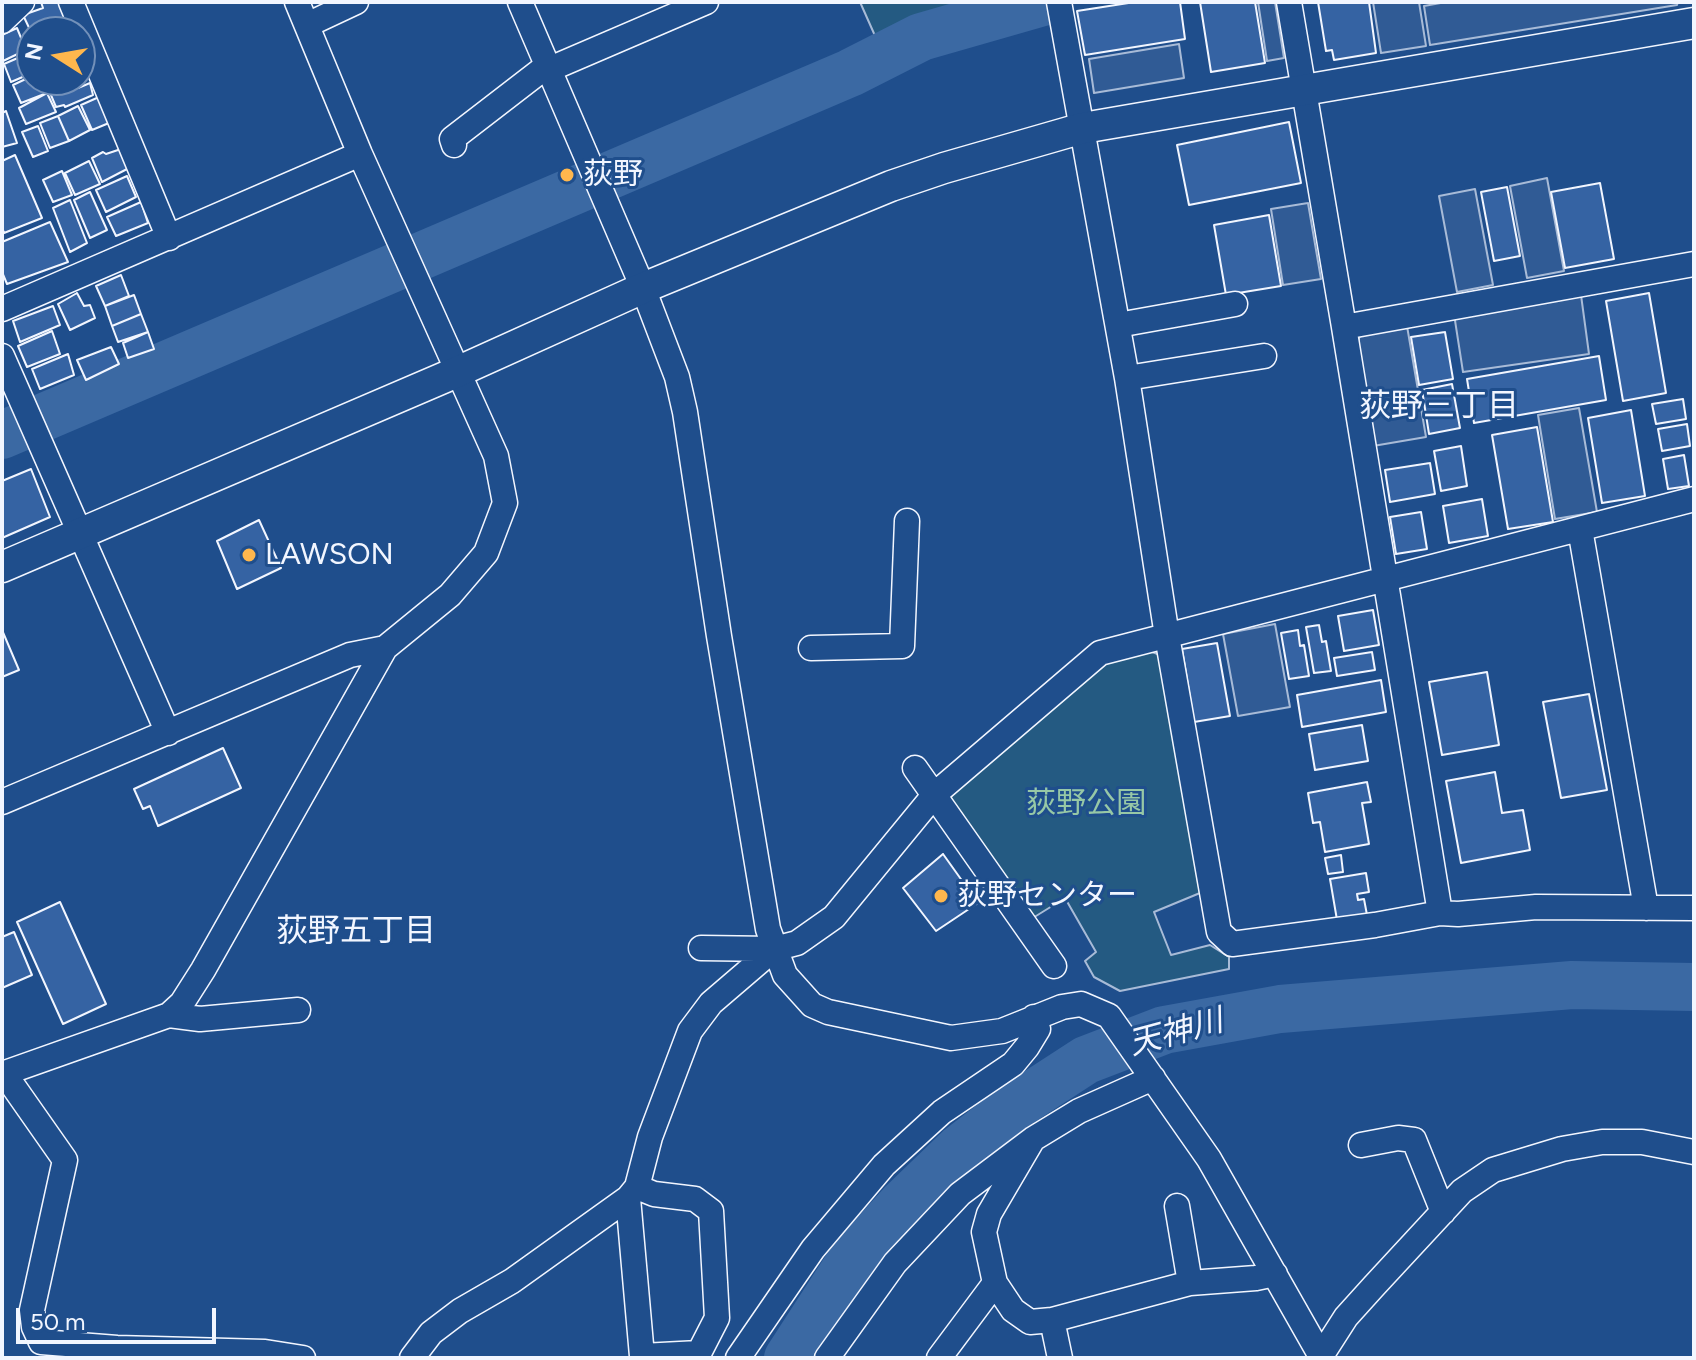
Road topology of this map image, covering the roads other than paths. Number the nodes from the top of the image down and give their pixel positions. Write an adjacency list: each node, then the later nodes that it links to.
1 (22, 2): 9 (street)
2 (71, 2): 17 (street)
3 (297, 2): 11 (street)
4 (356, 2): 11 (street)
5 (520, 2): 12 (street)
6 (706, 2): 12 (street)
7 (1289, 2): 13 (street)
8 (1060, 3): 14 (street)
9 (2, 21)
10 (1694, 23): 13 (street)
11 (307, 25): 16 (street)
12 (549, 67): 15 (street); 19 (street)
13 (1305, 90): 14 (street); 23 (street)
14 (1083, 128): 19 (street); 22 (street)
15 (454, 145)
16 (360, 154): 17 (street); 26 (street)
17 (169, 238): 21 (street)
18 (1694, 264): 23 (street)
19 (643, 288): 26 (street); 45 (street)
20 (1235, 304): 22 (street)
21 (2, 309)
22 (1118, 325): 27 (street)
23 (1344, 327): 33 (street)
24 (2, 356): 31 (street)
25 (1264, 356): 27 (street)
26 (457, 372): 31 (street); 35 (street)
27 (1127, 378): 34 (street)
28 (1694, 499): 30 (street)
29 (907, 521): 36 (street)
30 (1580, 529): 33 (street); 41 (street)
31 (78, 534): 32 (street); 37 (street)
32 (2, 567)
33 (1385, 579): 34 (street); 43 (street)
34 (1167, 636): 39 (street); 43 (street)
35 (385, 648): 37 (street); 48 (street)
36 (811, 648)
37 (168, 733): 40 (street)
38 (915, 768): 39 (street)
39 (935, 794): 45 (street); 46 (street)
40 (2, 802)
41 (1646, 908): 42 (street); 43 (street)
42 (1694, 908)
43 (1440, 913)
44 (701, 948): 45 (street)
45 (774, 949): 49 (street); 55 (street)
46 (1054, 966)
47 (298, 1010): 48 (street)
48 (169, 1015): 50 (street)
49 (1034, 1017): 51 (street); 67 (street)
50 (3, 1074): 62 (street)
51 (1153, 1078): 52 (street); 58 (street)
52 (1033, 1139): 59 (street); 68 (street)
53 (1361, 1145): 57 (street)
54 (1694, 1152): 57 (street)
55 (633, 1192): 55 (street); 66 (street)
56 (1177, 1206): 60 (street)
57 (1443, 1212): 64 (street)
58 (1275, 1274): 60 (street); 64 (street)
59 (995, 1283): 61 (street); 69 (street)
60 (1190, 1283): 61 (street)
61 (1052, 1320): 70 (street)
62 (38, 1350): 63 (street)
63 (117, 1353): 65 (street)
64 (1321, 1357)
65 (303, 1358)
66 (412, 1358)
67 (738, 1358)
68 (827, 1358)
69 (939, 1358)
70 (1060, 1358)

